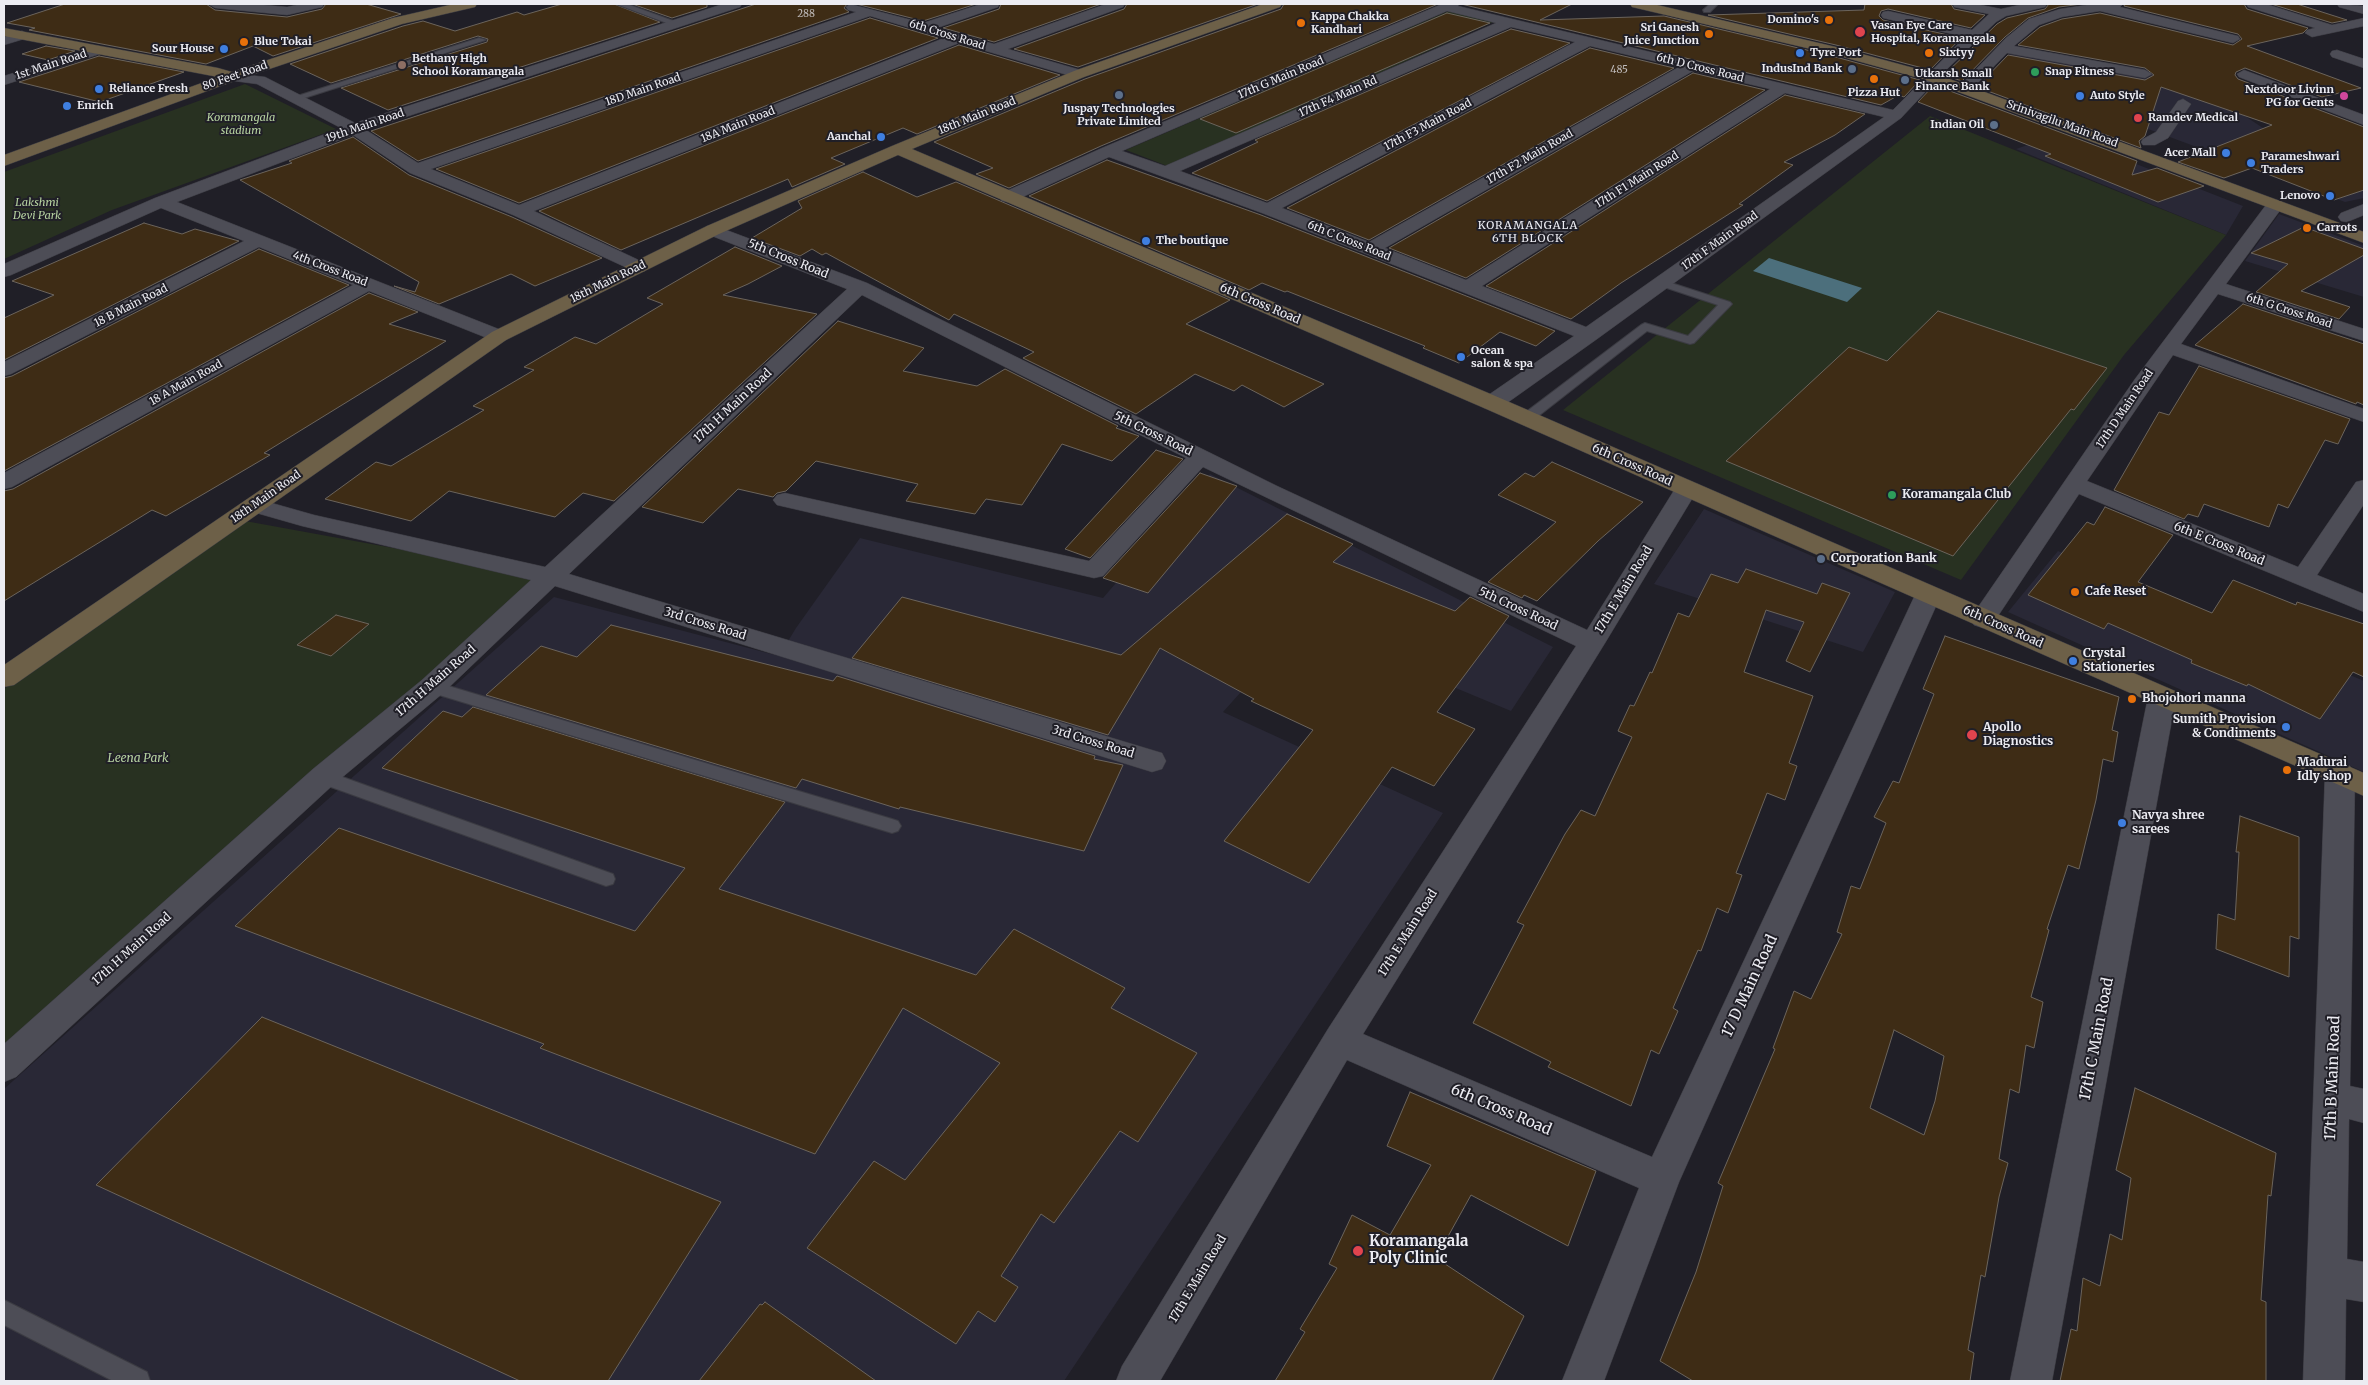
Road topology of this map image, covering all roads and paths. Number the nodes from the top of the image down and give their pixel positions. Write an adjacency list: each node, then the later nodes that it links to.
1 (215, 4): 2 (street)
2 (317, 4)
3 (447, 4): 46 (street, 80 Feet Road)
4 (470, 4): 46 (street, 80 Feet Road)
5 (620, 4): 27 (lane)
6 (735, 4): 27 (street, 19th Main Road)
7 (843, 4): 21 (street, 6th Cross Road)
8 (993, 4): 28 (street)
9 (1118, 4): 40 (street)
10 (1275, 4): 47 (street, 18th Main Road)
11 (1637, 4): 45 (street, Srinivagilu Main Road)
12 (1678, 4): 19 (street, Srinivagilu Main Road)
13 (1959, 4): 23 (street)
14 (2040, 4): 23 (street)
15 (2117, 4): 20 (street)
16 (2253, 4): 29 (street)
17 (2344, 4): 22 (street)
18 (1450, 5): 25 (street, 6th D Cross Road); 61 (street, 17th G Main Road)
19 (1711, 7): 45 (street, Srinivagilu Main Road)
20 (2102, 7): 35 (street); 39 (street)
21 (866, 8): 28 (street, 6th Cross Road); 63 (street, 18D Main Road)
22 (2364, 10)
23 (2001, 13): 31 (street, 17th F Main Road)
24 (1888, 15): 31 (street)
25 (1510, 22): 38 (street, 6th D Cross Road); 64 (street, 17th F4 Main Rd)
26 (2364, 22): 29 (street)
27 (675, 23): 57 (street, 19th Main Road)
28 (922, 28): 34 (street, 6th Cross Road)
29 (2331, 29): 33 (street)
30 (4, 32): 32 (street)
31 (1976, 34): 45 (street, 17th F Main Road)
32 (22, 35): 37 (street); 41 (street)
33 (2296, 37)
34 (958, 38): 40 (street, 6th Cross Road); 70 (street, 18A Main Road)
35 (2233, 39)
36 (482, 40): 53 (lane)
37 (4, 41)
38 (1588, 41): 44 (street, 6th D Cross Road); 68 (street, 17th F3 Main Road)
39 (2005, 48): 48 (street); 51 (street)
40 (994, 49): 47 (street, 6th Cross Road)
41 (98, 50): 46 (street); 50 (street, 1st Main Road)
42 (2337, 54): 43 (street)
43 (2364, 64)
44 (1691, 66): 52 (street, 6th D Cross Road); 76 (street, 17th F2 Main Road)
45 (1935, 73): 51 (street, Srinivagilu Main Road); 55 (street, 17th F Main Road)
46 (225, 74): 53 (street); 59 (street, 80 Feet Road); 62 (street, 80 Feet Road)
47 (1079, 74): 60 (street, 18th Main Road)
48 (2145, 74)
49 (2244, 74): 56 (street)
50 (4, 81)
51 (1969, 84): 58 (street, Srinivagilu Main Road); 67 (street, Srinivagilu Main Road)
52 (1782, 88): 55 (street, 6th D Cross Road); 83 (street, 17th F1 Main Road)
53 (295, 98): 57 (street)
54 (2183, 104): 58 (street)
55 (1896, 115): 79 (street, 17th F Main Road)
56 (2364, 120)
57 (354, 129): 63 (street); 66 (street, 19th Main Road)
58 (2149, 142): 71 (street, Srinivagilu Main Road)
59 (4, 148)
60 (898, 149): 65 (street, 6th Cross Road); 73 (street, 18th Main Road)
61 (1108, 151): 64 (street, 6th C Cross Road); 65 (street, 17th G Main Road)
62 (4, 161)
63 (416, 169): 70 (street)
64 (1165, 172): 68 (street, 6th C Cross Road)
65 (1008, 197): 89 (street, 6th Cross Road)
66 (161, 202): 75 (street, 4th Cross Road); 78 (street, 19th Main Road)
67 (2275, 205): 74 (street, Srinivagilu Main Road); 81 (street, 17th D Main Road)
68 (1268, 209): 76 (street, 6th C Cross Road)
69 (2364, 210): 71 (street)
70 (519, 211): 77 (street)
71 (2347, 217): 72 (street, Srinivagilu Main Road)
72 (2364, 223)
73 (713, 230): 77 (street, 18th Main Road); 82 (street, 5th Cross Road)
74 (2364, 238)
75 (258, 241): 80 (street, 4th Cross Road); 88 (street, 18 B Main Road)
76 (1370, 249): 83 (street, 6th C Cross Road)
77 (638, 267): 86 (street, 18th Main Road)
78 (4, 271)
79 (1662, 283): 84 (street, 17th F Main Road); 91 (lane)
80 (368, 284): 86 (street, 4th Cross Road); 93 (street, 18 A Main Road)
81 (2214, 286): 85 (street, 6th G Cross Road); 87 (street, 17th D Main Road)
82 (860, 288): 92 (street, 5th Cross Road); 99 (street, 17th H Main Road)
83 (1466, 288): 84 (street, 6th C Cross Road)
84 (1590, 335): 89 (street, 17th F Main Road)
85 (2364, 335)
86 (499, 336): 98 (street, 18th Main Road)
87 (2169, 347): 90 (street); 94 (street, 17th D Main Road)
88 (4, 370)
89 (1492, 403): 91 (street, 6th Cross Road)
90 (2364, 416)
91 (1527, 418): 96 (street, 6th Cross Road)
92 (1200, 456): 97 (street); 104 (street, 5th Cross Road)
93 (4, 482)
94 (2074, 484): 100 (street, 6th E Cross Road); 103 (street, 17th D Main Road)
95 (2364, 487): 100 (street)
96 (1686, 489): 101 (street, 6th Cross Road); 104 (street, 17th E Main Road)
97 (785, 500)
98 (254, 505): 99 (street, 3rd Cross Road); 105 (street, 18th Main Road)
99 (552, 577): 106 (street, 17th H Main Road); 108 (street, 3rd Cross Road)
100 (2303, 578): 102 (street, 6th E Cross Road)
101 (1928, 595): 103 (street, 6th Cross Road); 116 (street, 17 D Main Road)
102 (2364, 604)
103 (1984, 619): 107 (street, 6th Cross Road)
104 (1592, 643): 113 (street, 17th E Main Road)
105 (4, 678)
106 (432, 687): 109 (street, 17th H Main Road); 111 (lane)
107 (2162, 697): 110 (street, 6th Cross Road); 123 (street, 17th C Main Road)
108 (1152, 761)
109 (323, 777): 112 (lane); 114 (street, 17th H Main Road)
110 (2352, 780): 115 (street, 17th B Main Road)
111 (892, 826)
112 (606, 878)
113 (1340, 1040): 116 (street, 6th Cross Road); 121 (street, 17th E Main Road)
114 (4, 1066)
115 (2348, 1102): 117 (street, 17th B Main Road)
116 (1661, 1179): 122 (street, 17 D Main Road)
117 (2327, 1275): 118 (street); 124 (street, 17th B Main Road)
118 (2364, 1282)
119 (4, 1312): 120 (lane)
120 (138, 1381)
121 (1136, 1381)
122 (1582, 1381)
123 (2031, 1381)
124 (2324, 1381)

